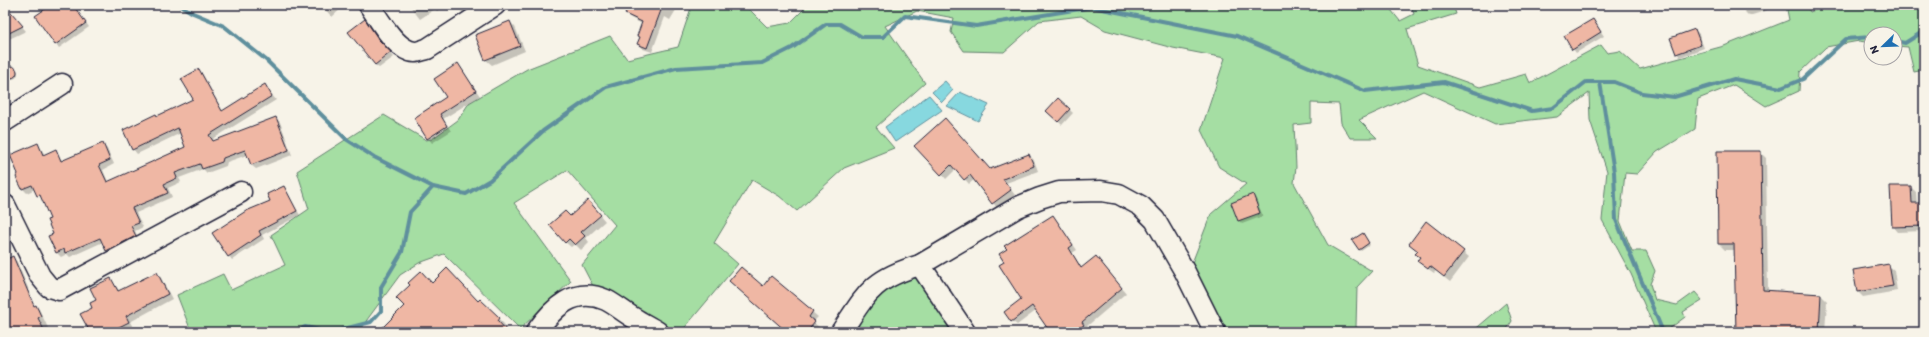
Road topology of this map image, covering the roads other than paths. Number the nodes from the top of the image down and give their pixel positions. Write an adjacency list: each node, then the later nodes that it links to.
1 (370, 5): 2 (street)
2 (495, 5)
3 (62, 84): 4 (street)
4 (5, 121)
5 (241, 192): 6 (street)
6 (5, 205)
7 (920, 265): 10 (street); 11 (street); 12 (street)
8 (536, 332): 9 (street)
9 (658, 332)
10 (841, 332)
11 (966, 332)
12 (1215, 332)

